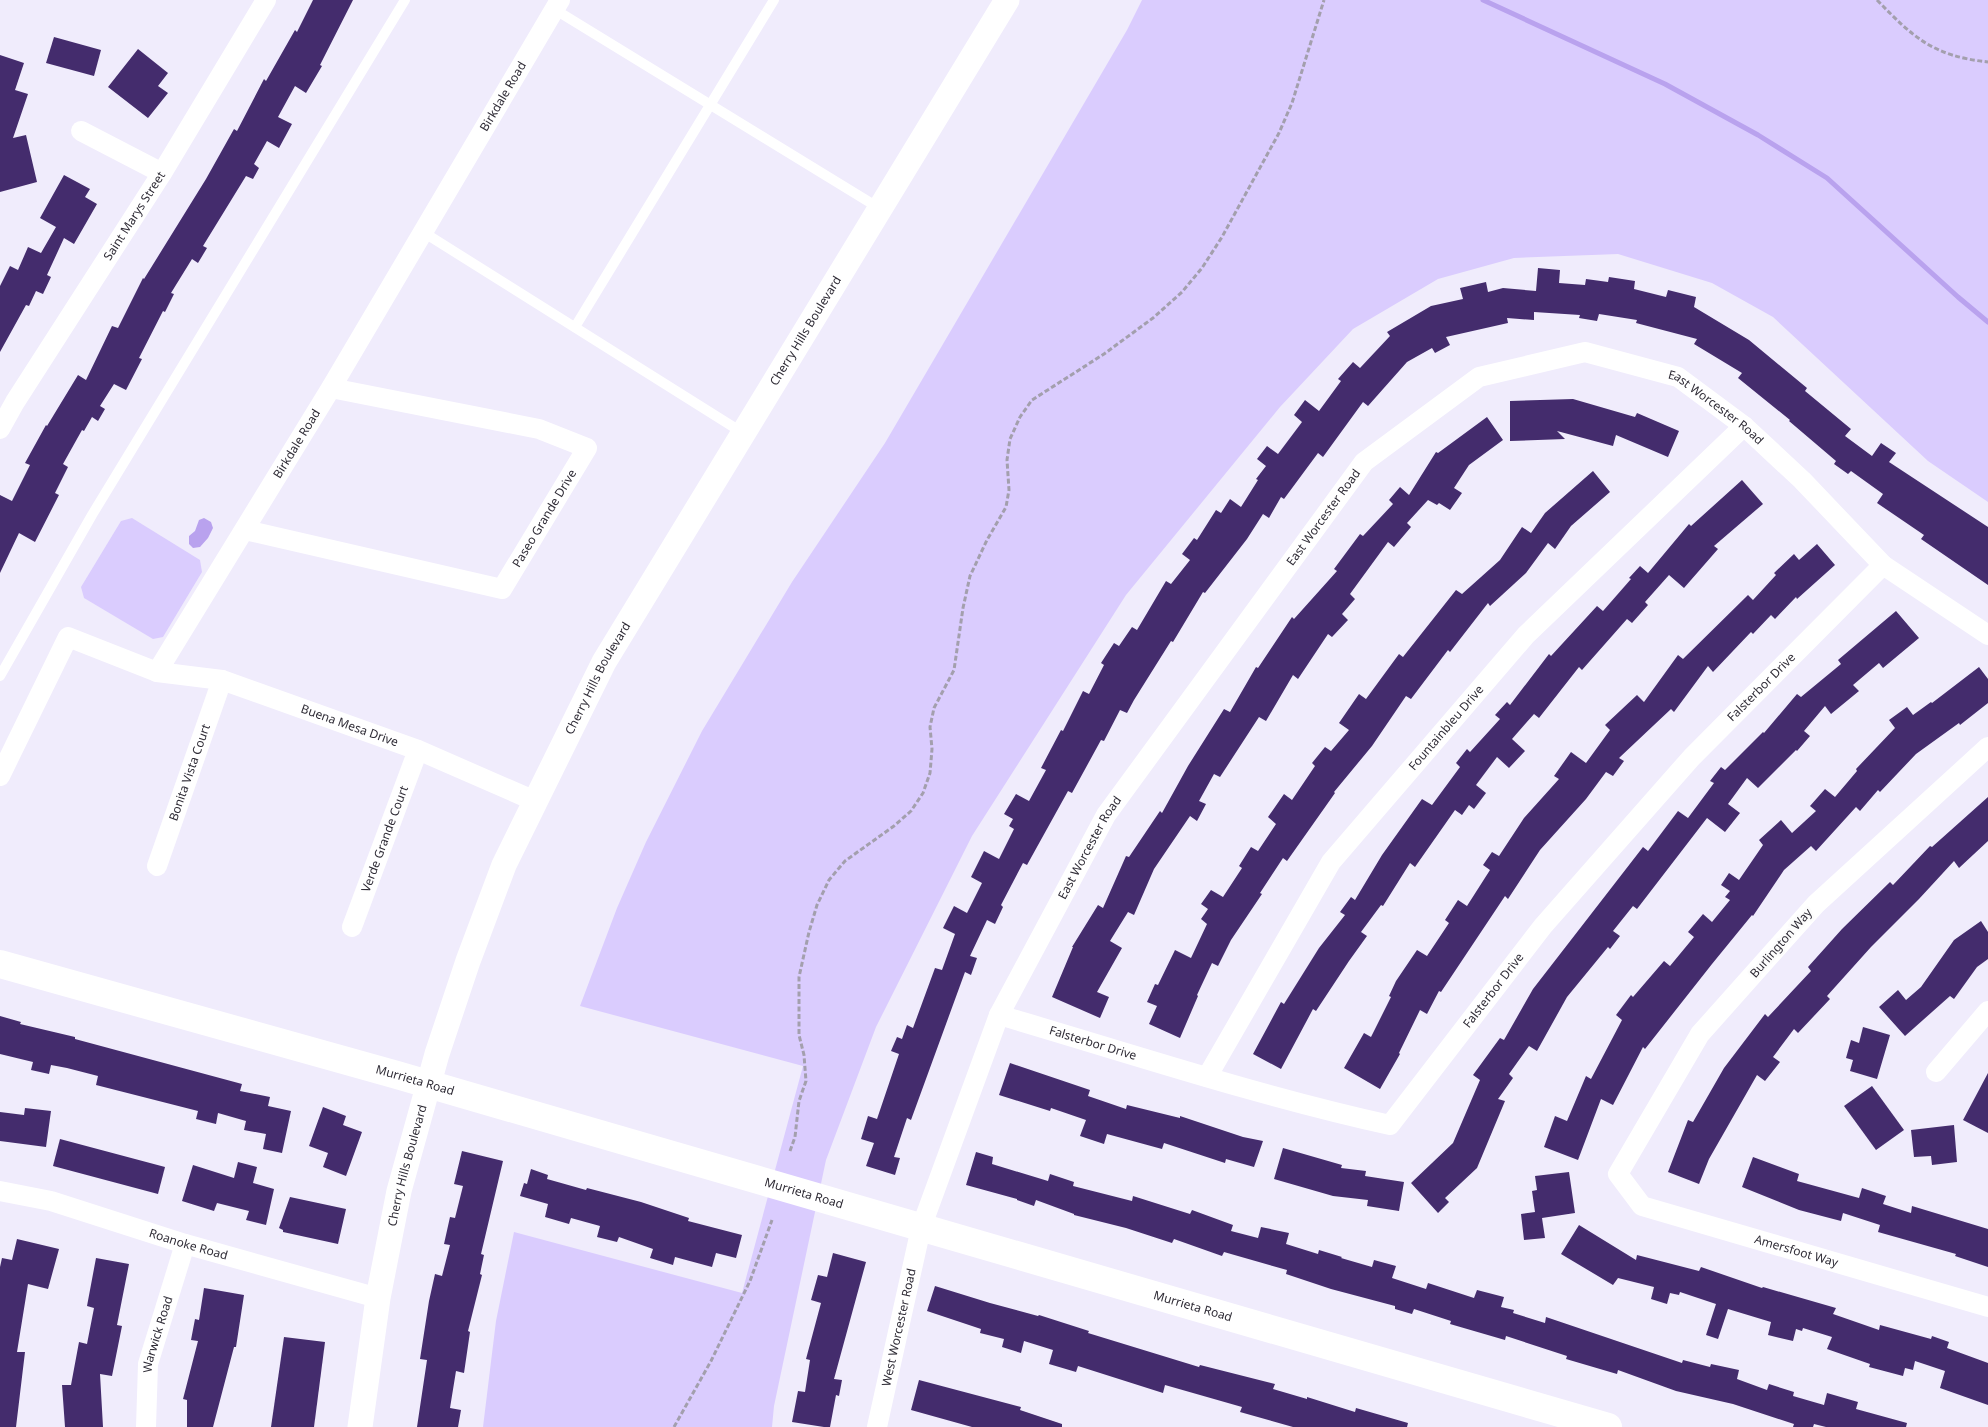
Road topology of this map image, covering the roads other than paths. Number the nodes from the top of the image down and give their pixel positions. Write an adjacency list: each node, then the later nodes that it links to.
1 (266, 0): 8 (street, Saint Marys Street)
2 (404, 0): 20 (lane)
3 (774, 0): 6 (lane)
4 (1004, 1): 9 (street, Cherry Hills Boulevard)
5 (557, 5): 6 (lane); 10 (street, Birkdale Road)
6 (711, 105): 9 (lane); 11 (lane)
7 (81, 130): 8 (street)
8 (162, 173): 14 (street, Saint Marys Street)
9 (880, 209): 15 (street, Cherry Hills Boulevard)
10 (423, 232): 11 (lane); 12 (street, Birkdale Road)
11 (575, 327): 15 (lane)
12 (332, 388): 16 (street, Birkdale Road); 16 (street, Paseo Grande Drive)
13 (1744, 426): 17 (street, East Worcester Road); 30 (street, East Worcester Road); 32 (street, Fountainbleu Drive)
14 (0, 429)
15 (744, 433): 25 (street, Cherry Hills Boulevard)
16 (245, 530): 19 (street, Birkdale Road)
17 (1883, 565): 18 (street, East Worcester Road); 32 (street, Falsterbor Drive)
18 (1988, 635)
19 (157, 672): 21 (street, Buena Mesa Drive); 24 (street)
20 (0, 676)
21 (222, 680): 23 (street, Buena Mesa Drive); 26 (street, Bonita Vista Court)
22 (1988, 747): 34 (street, Burlington Way)
23 (418, 750): 25 (street, Buena Mesa Drive); 27 (street, Verde Grande Court)
24 (0, 776)
25 (535, 801): 33 (street, Cherry Hills Boulevard)
26 (157, 866)
27 (352, 927)
28 (0, 964): 33 (main road, Murrieta Road)
29 (1988, 1011): 31 (street)
30 (999, 1015): 32 (street, Falsterbor Drive); 36 (street, East Worcester Road)
31 (1936, 1072)
32 (1207, 1077)
33 (428, 1084): 36 (main road, Murrieta Road); 38 (street, Cherry Hills Boulevard)
34 (1618, 1174): 39 (street, Amersfoot Way)
35 (0, 1191): 37 (street, Roanoke Road)
36 (921, 1228): 42 (street, West Worcester Road); 43 (main road, Murrieta Road)
37 (185, 1244): 38 (street, Roanoke Road); 40 (street, Warwick Road)
38 (378, 1298): 41 (street, Cherry Hills Boulevard)
39 (1988, 1307)
40 (146, 1427)
41 (360, 1427)
42 (877, 1427)
43 (1608, 1427)

